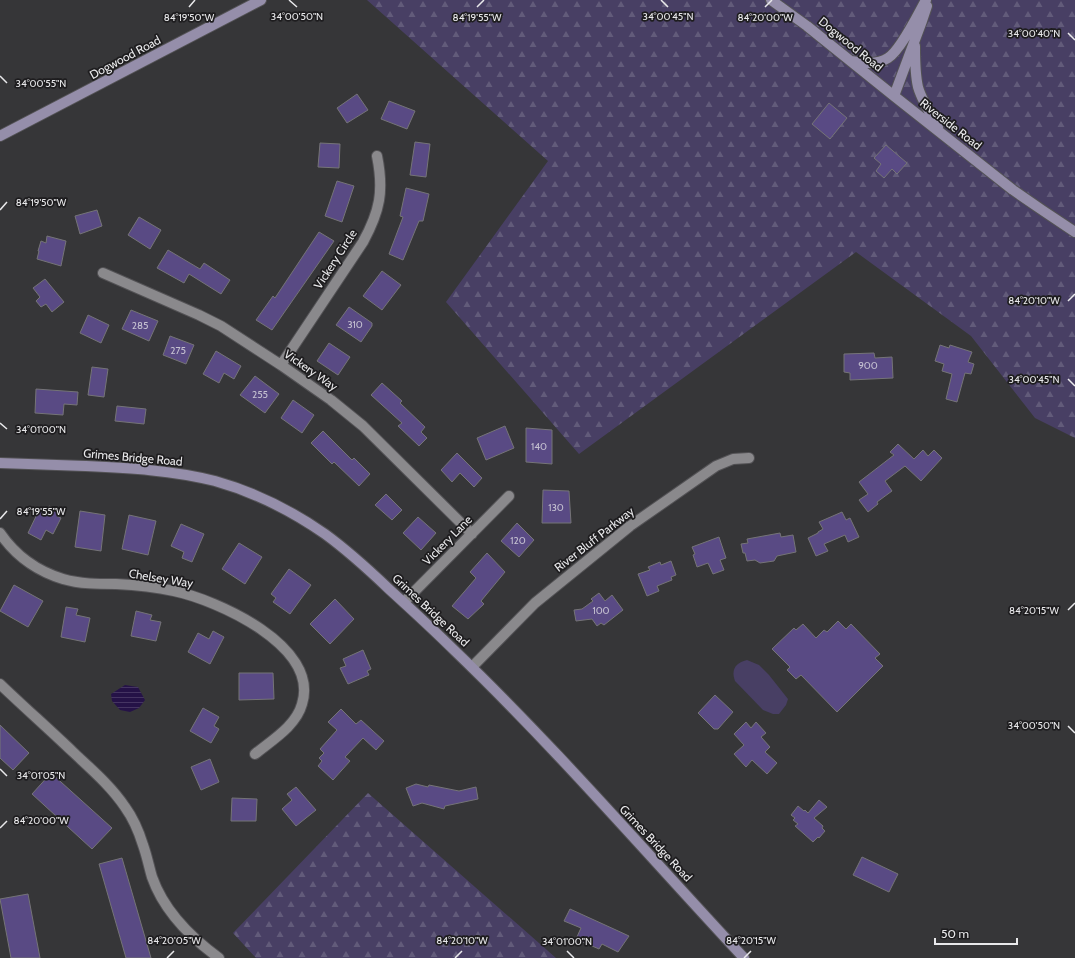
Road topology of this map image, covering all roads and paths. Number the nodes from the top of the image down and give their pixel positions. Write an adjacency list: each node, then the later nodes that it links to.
1 (261, 0): 8 (street, Dogwood Road)
2 (771, 0): 5 (street, Dogwood Road)
3 (927, 0): 4 (street); 5 (street)
4 (915, 40): 6 (street); 7 (street)
5 (851, 62): 6 (street, Dogwood Road)
6 (894, 96): 7 (street, Riverside Road)
7 (942, 134): 10 (street, Riverside Road)
8 (0, 136)
9 (377, 156): 12 (street, Vickery Circle)
10 (1075, 232)
11 (104, 273): 12 (street, Vickery Way)
12 (281, 365): 17 (street, Vickery Way)
13 (749, 458): 19 (street, River Bluff Parkway)
14 (0, 463): 18 (street, Grimes Bridge Road)
15 (509, 496): 17 (street, Vickery Lane)
16 (0, 533): 21 (street, Chelsey Way)
17 (472, 534): 18 (street, Vickery Lane)
18 (404, 602): 19 (street, Grimes Bridge Road)
19 (472, 667): 23 (street, Grimes Bridge Road)
20 (0, 684): 22 (street)
21 (255, 754)
22 (219, 958)
23 (744, 958)

